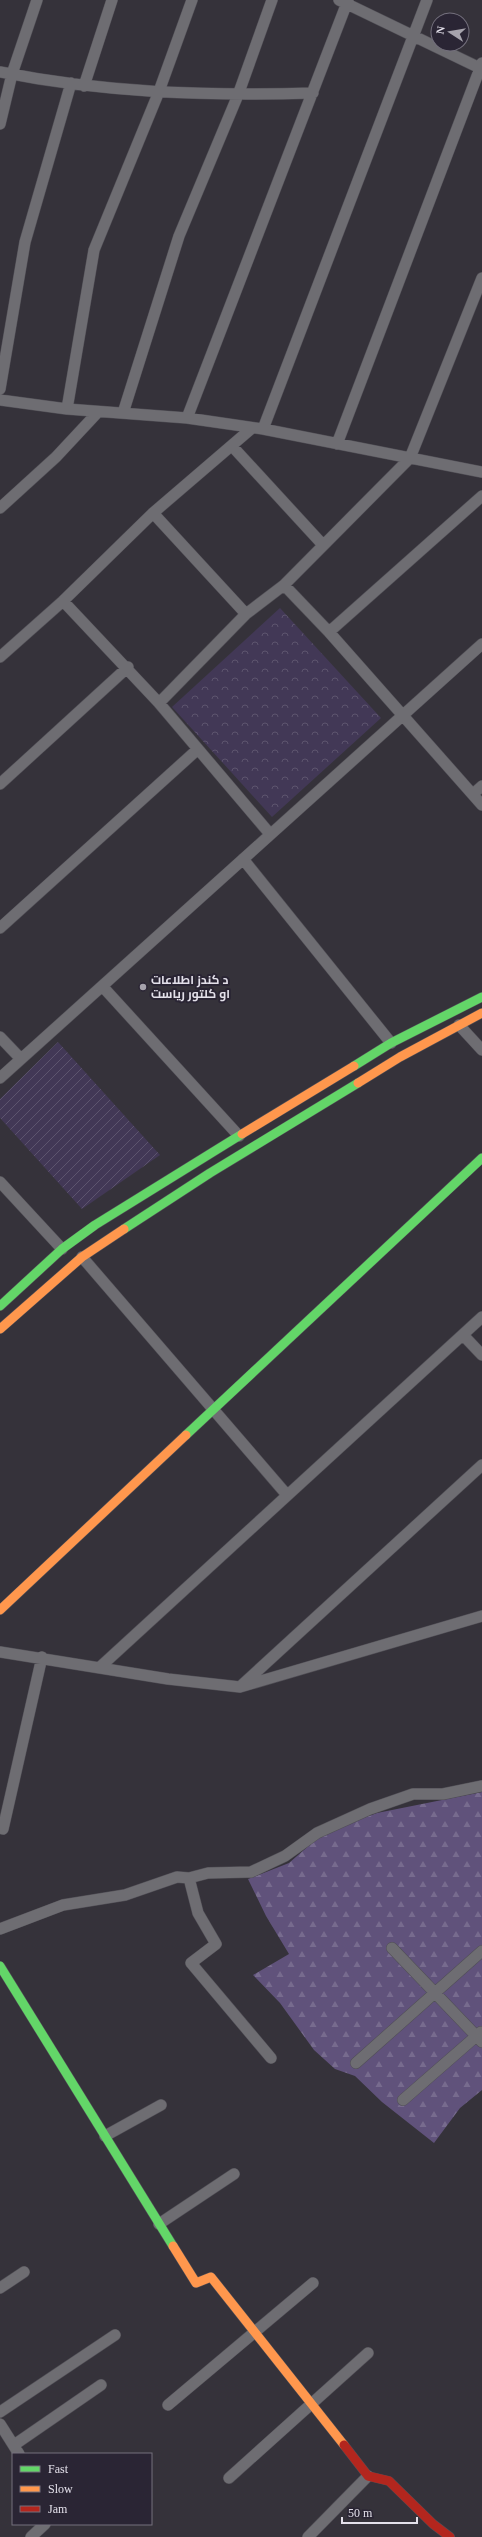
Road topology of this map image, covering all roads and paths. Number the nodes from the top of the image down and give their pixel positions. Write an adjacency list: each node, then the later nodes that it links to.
1 (37, 0): 10 (street)
2 (112, 0): 12 (street)
3 (192, 0): 14 (street)
4 (272, 0): 15 (street)
5 (427, 0): 7 (street)
6 (345, 1): 7 (street); 13 (street)
7 (413, 37): 8 (street); 24 (street)
8 (481, 67): 25 (street)
9 (0, 72): 10 (street)
10 (12, 74): 11 (street); 16 (street)
11 (71, 83): 12 (street); 18 (street)
12 (84, 86): 14 (street)
13 (313, 93): 15 (street); 23 (street)
14 (158, 94): 15 (street); 20 (street)
15 (238, 95): 22 (street)
16 (0, 124)
17 (482, 278): 27 (street)
18 (0, 389)
19 (0, 400): 20 (street)
20 (67, 409): 21 (street)
21 (98, 412): 22 (street); 30 (street)
22 (123, 413): 23 (street)
23 (187, 418): 24 (street)
24 (258, 428): 25 (street); 26 (street)
25 (337, 444): 27 (street)
26 (232, 446): 31 (street); 32 (street)
27 (410, 458): 28 (street); 32 (street)
28 (482, 472)
29 (482, 496): 36 (street)
30 (0, 508)
31 (153, 513): 34 (street); 35 (street)
32 (323, 545): 33 (street)
33 (284, 585): 35 (street); 36 (street)
34 (63, 601): 38 (street); 39 (street)
35 (246, 614): 40 (street)
36 (329, 632): 41 (street)
37 (482, 644): 41 (street)
38 (0, 657)
39 (128, 667): 40 (street); 43 (street)
40 (159, 703): 42 (street)
41 (404, 716): 45 (street); 47 (street)
42 (198, 749): 47 (street); 49 (street)
43 (0, 784)
44 (482, 786): 45 (street)
45 (473, 794): 46 (street)
46 (482, 805)
47 (270, 834): 48 (street)
48 (243, 858): 50 (street); 55 (street)
49 (0, 928)
50 (103, 987): 57 (street); 59 (street)
51 (482, 997): 55 (street)
52 (482, 1013): 53 (street)
53 (459, 1025): 56 (street); 63 (street)
54 (0, 1037): 57 (street)
55 (391, 1043): 59 (street)
56 (482, 1050)
57 (21, 1059): 58 (street)
58 (0, 1078)
59 (239, 1136): 62 (street)
60 (482, 1158): 69 (street)
61 (0, 1182): 62 (street)
62 (62, 1249): 64 (street)
63 (82, 1257): 66 (street); 69 (street)
64 (0, 1306)
65 (482, 1317): 67 (street)
66 (0, 1329)
67 (463, 1334): 68 (street); 71 (street)
68 (482, 1355)
69 (213, 1408): 71 (street); 72 (street)
70 (482, 1465): 77 (street)
71 (287, 1494): 76 (street)
72 (0, 1610)
73 (482, 1616): 77 (street)
74 (0, 1652): 75 (street)
75 (42, 1657): 76 (street); 79 (street)
76 (100, 1668): 77 (street)
77 (240, 1687)
78 (482, 1786): 80 (street)
79 (3, 1829)
80 (189, 1878): 81 (street); 87 (street)
81 (0, 1929)
82 (392, 1948): 85 (street)
83 (482, 1951): 85 (street)
84 (0, 1966): 91 (street)
85 (435, 1993): 86 (street); 88 (street)
86 (480, 2037): 89 (street)
87 (271, 2058)
88 (356, 2063)
89 (403, 2100)
90 (161, 2105): 91 (street)
91 (105, 2136): 93 (street)
92 (234, 2174): 93 (street)
93 (159, 2224): 97 (street)
94 (24, 2272): 96 (street)
95 (313, 2283): 97 (street)
96 (0, 2288)
97 (255, 2333): 101 (street); 102 (street)
98 (115, 2335): 103 (street)
99 (368, 2353): 101 (street)
100 (102, 2385): 105 (street)
101 (311, 2404): 106 (street); 107 (street)
102 (168, 2405)
103 (0, 2412)
104 (0, 2424): 105 (street)
105 (16, 2450)
106 (368, 2476): 110 (street); 111 (street)
107 (229, 2478)
108 (44, 2525): 109 (street)
109 (31, 2537)
110 (308, 2537)
111 (450, 2537)

